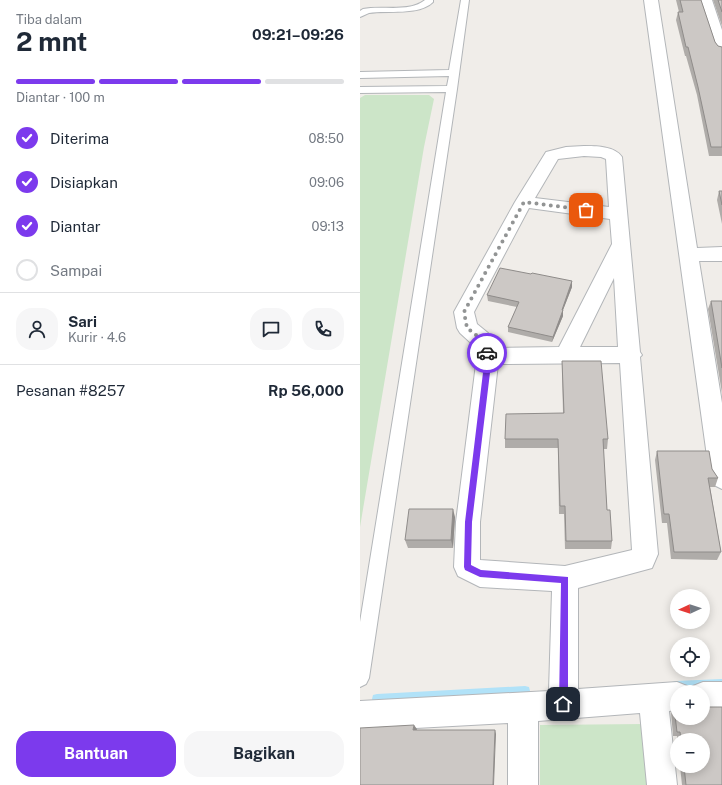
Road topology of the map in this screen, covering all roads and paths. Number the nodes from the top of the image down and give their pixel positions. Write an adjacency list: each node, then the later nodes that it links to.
1 (429, 0): 5 (lane)
2 (465, 0): 7 (lane)
3 (651, 0): 15 (street)
4 (705, 0): 6 (street)
5 (360, 14)
6 (722, 50)
7 (454, 73): 8 (lane); 9 (lane)
8 (360, 75)
9 (452, 89): 10 (lane); 21 (lane)
10 (360, 90)
11 (524, 202): 12 (street); 12 (street); 18 (street)
12 (618, 214): 13 (street)
13 (621, 244): 16 (street); 17 (street)
14 (722, 254): 15 (street)
15 (689, 255): 19 (street)
16 (566, 354): 17 (street); 18 (street)
17 (631, 355): 20 (street)
18 (488, 356): 20 (street)
19 (722, 478)
20 (565, 579): 25 (street)
21 (360, 678)
22 (710, 696): 23 (street)
23 (722, 696)
24 (665, 697): 25 (street); 29 (street)
25 (563, 704): 26 (street)
26 (523, 708): 27 (street); 28 (street)
27 (360, 716)
28 (523, 785)
29 (662, 785)

